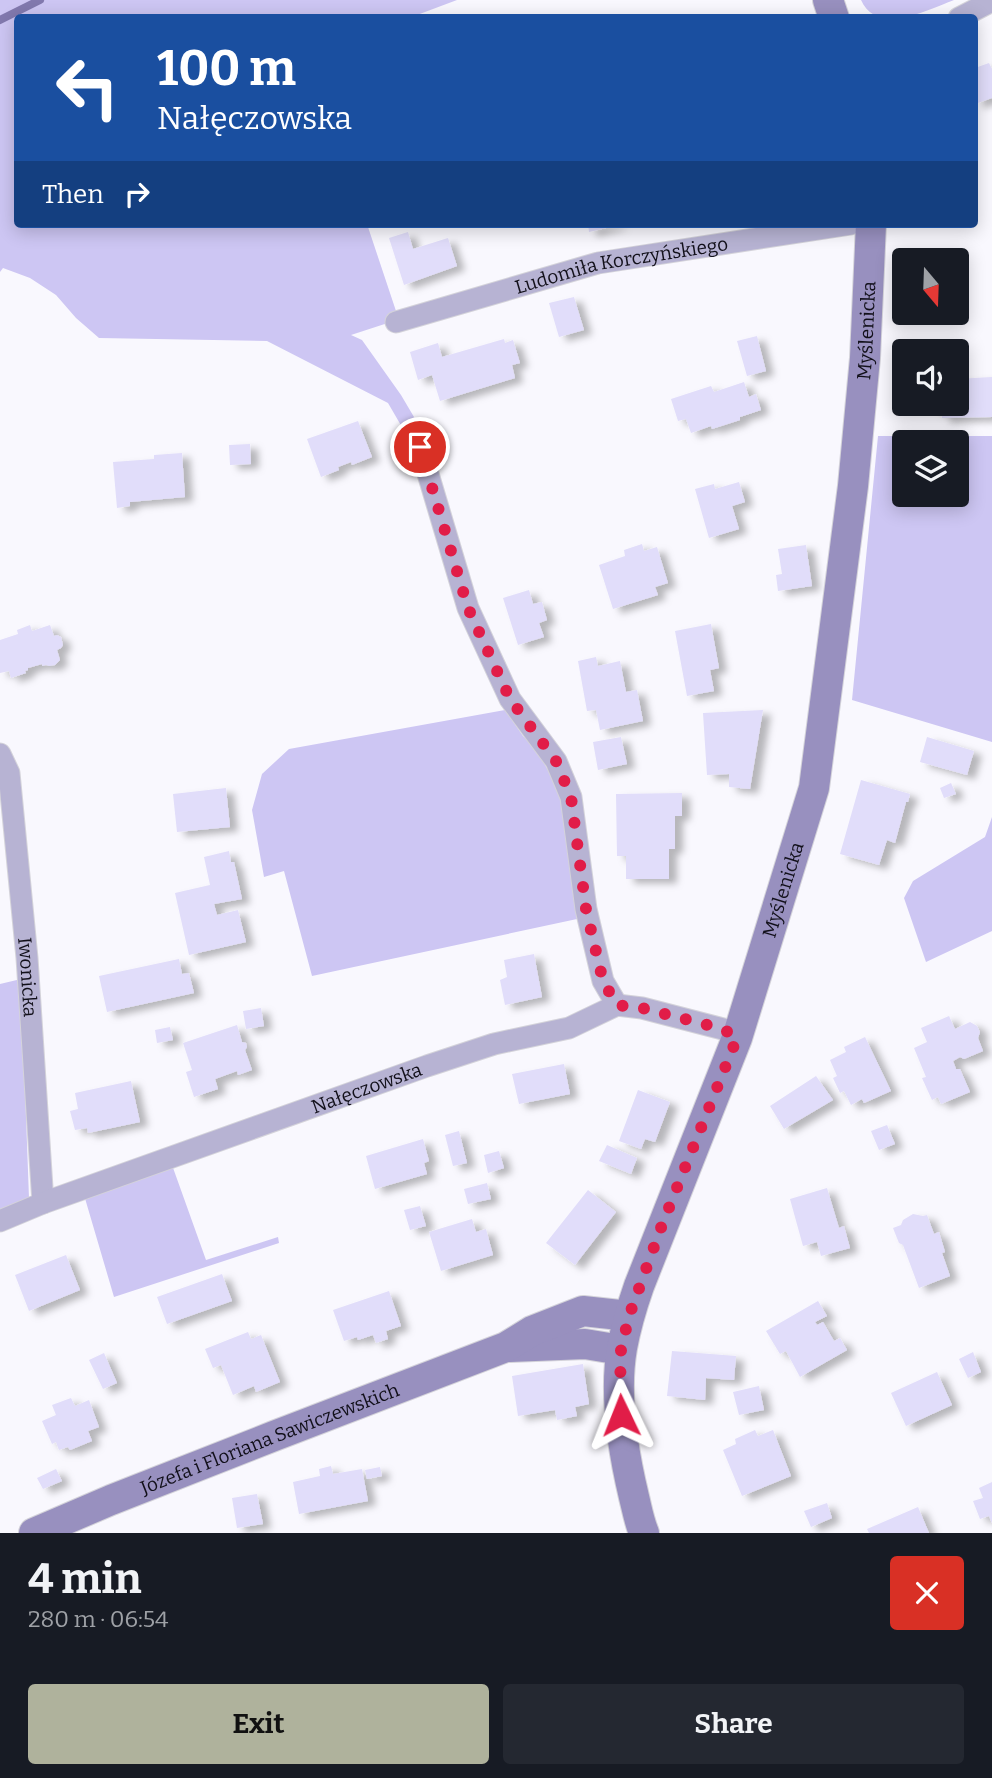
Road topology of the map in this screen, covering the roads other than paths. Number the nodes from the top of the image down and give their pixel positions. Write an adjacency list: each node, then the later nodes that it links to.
1 (992, 1): 2 (street)
2 (967, 14)
3 (825, 228): 5 (street, Ludomiła Korczyńskiego)
4 (871, 228): 9 (street, Myślenicka)
5 (396, 322)
6 (420, 447): 8 (street)
7 (0, 754): 10 (street, Iwonicka)
8 (617, 1005): 9 (street); 10 (street, Nałęczowska)
9 (737, 1038): 12 (street, Myślenicka)
10 (43, 1203): 11 (street, Nałęczowska)
11 (0, 1221)
12 (629, 1316): 13 (street, Józefa i Floriana Sawiczewskich); 14 (street, Myślenicka)
13 (506, 1347): 14 (street, Józefa i Floriana Sawiczewskich); 15 (street, Józefa i Floriana Sawiczewskich)
14 (621, 1350): 16 (street, Myślenicka)
15 (34, 1533)
16 (643, 1533)

